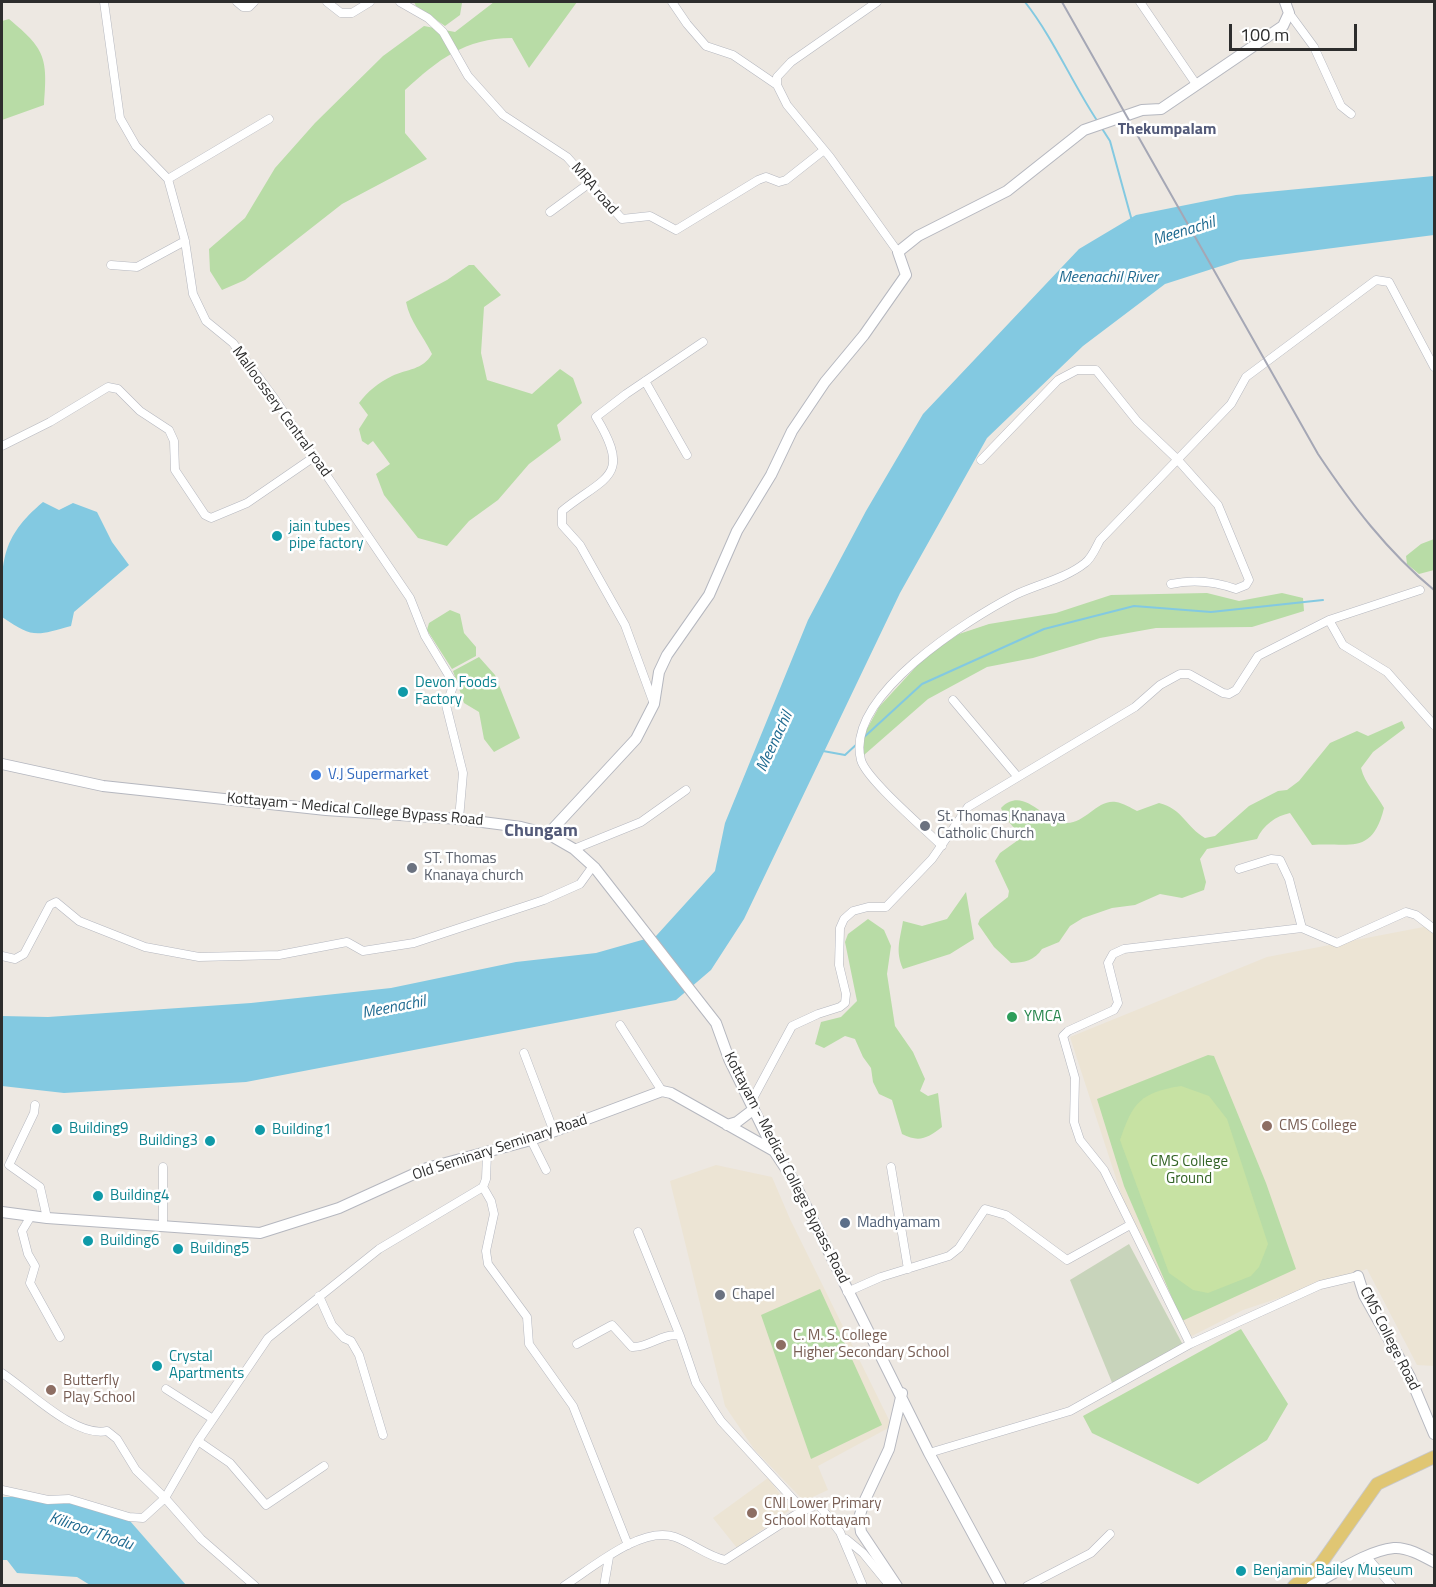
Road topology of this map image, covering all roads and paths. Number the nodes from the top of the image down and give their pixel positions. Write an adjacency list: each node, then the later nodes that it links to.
1 (104, 2): 17 (street, Malloossery Central road)
2 (237, 2): 3 (street)
3 (254, 2)
4 (327, 2): 5 (street)
5 (370, 2)
6 (400, 2): 18 (street, MRA road)
7 (672, 2): 13 (street)
8 (877, 2): 13 (street)
9 (1140, 2): 12 (street)
10 (1285, 2): 11 (main road)
11 (1289, 13): 12 (main road); 14 (street)
12 (1196, 84): 21 (main road)
13 (777, 85): 16 (street)
14 (1351, 114)
15 (269, 119): 17 (street)
16 (824, 150): 18 (street, MRA road); 21 (street)
17 (168, 179): 20 (street, Malloossery Central road)
18 (591, 182): 19 (street)
19 (550, 212)
20 (185, 241): 22 (street); 28 (street, Malloossery Central road)
21 (898, 252): 35 (main road)
22 (111, 265)
23 (703, 342): 25 (street)
24 (1434, 367): 29 (street)
25 (645, 381): 27 (street); 35 (street)
26 (2, 446): 28 (street)
27 (687, 455)
28 (314, 457): 40 (street, Malloossery Central road)
29 (1177, 459): 30 (street); 31 (street); 42 (street)
30 (981, 460)
31 (1171, 584)
32 (1420, 590): 33 (street)
33 (1329, 621): 36 (street); 38 (street)
34 (953, 700): 38 (street)
35 (654, 704): 41 (main road)
36 (1434, 725)
37 (2, 764): 40 (main road, Kottayam - Medical College Bypass Road)
38 (1017, 776): 42 (street)
39 (686, 790): 43 (street)
40 (459, 819): 41 (main road, Kottayam - Medical College Bypass Road)
41 (548, 834): 43 (main road, Kottayam - Medical College Bypass Road)
42 (942, 846): 53 (street)
43 (574, 849): 44 (main road, Kottayam - Medical College Bypass Road)
44 (594, 867): 48 (street); 53 (main road, Kottayam - Medical College Bypass Road)
45 (1239, 869): 46 (street)
46 (1302, 928): 47 (street); 66 (street)
47 (1434, 929)
48 (2, 956)
49 (620, 1025): 51 (street)
50 (524, 1053): 55 (street)
51 (662, 1091): 54 (main road); 55 (main road, Old Seminary Seminary Road)
52 (35, 1105): 65 (street)
53 (752, 1106): 54 (main road); 57 (main road, Kottayam - Medical College Bypass Road)
54 (727, 1125): 57 (main road)
55 (554, 1132): 56 (main road, Old Seminary Seminary Road)
56 (531, 1140): 58 (main road, Old Seminary Seminary Road); 61 (street)
57 (774, 1151): 71 (main road, Kottayam - Medical College Bypass Road)
58 (487, 1154): 62 (street); 67 (main road, Old Seminary Seminary Road)
59 (163, 1167): 67 (street)
60 (891, 1167): 69 (street)
61 (546, 1170)
62 (483, 1187): 72 (street); 92 (street)
63 (2, 1212): 64 (main road, Old Seminary Seminary Road)
64 (31, 1216): 65 (main road, Old Seminary Seminary Road); 74 (street)
65 (47, 1218): 67 (main road, Old Seminary Seminary Road)
66 (1130, 1225): 69 (street); 76 (street)
67 (163, 1227)
68 (638, 1232): 73 (street)
69 (908, 1269): 71 (street)
70 (1358, 1276): 76 (street); 81 (main road, CMS College Road)
71 (847, 1292): 79 (main road, Kottayam - Medical College Bypass Road)
72 (320, 1296): 80 (street); 82 (street)
73 (680, 1336): 75 (street); 89 (street)
74 (60, 1337)
75 (577, 1344)
76 (1190, 1344): 84 (street)
77 (2, 1373): 88 (street)
78 (166, 1389): 80 (street)
79 (902, 1393): 84 (main road, Kottayam - Medical College Bypass Road); 101 (main road)
80 (213, 1419): 83 (street)
81 (1434, 1434)
82 (382, 1435)
83 (198, 1441): 86 (street); 88 (street)
84 (929, 1453): 102 (main road, Kottayam - Medical College Bypass Road)
85 (1434, 1457): 104 (main road)
86 (324, 1466)
87 (2, 1490): 88 (street)
88 (165, 1497): 96 (street)
89 (804, 1510): 90 (street); 92 (street)
90 (840, 1532): 99 (street); 100 (street)
91 (1110, 1534): 103 (street)
92 (628, 1545): 93 (street)
93 (609, 1557): 97 (street); 98 (street)
94 (1367, 1557): 95 (main road); 105 (main road); 106 (street)
95 (1434, 1562)
96 (255, 1586)
97 (564, 1586)
98 (604, 1586)
99 (863, 1586)
100 (890, 1586)
101 (897, 1586)
102 (1001, 1586)
103 (1027, 1586)
104 (1294, 1586)
105 (1311, 1586)
106 (1392, 1586)

